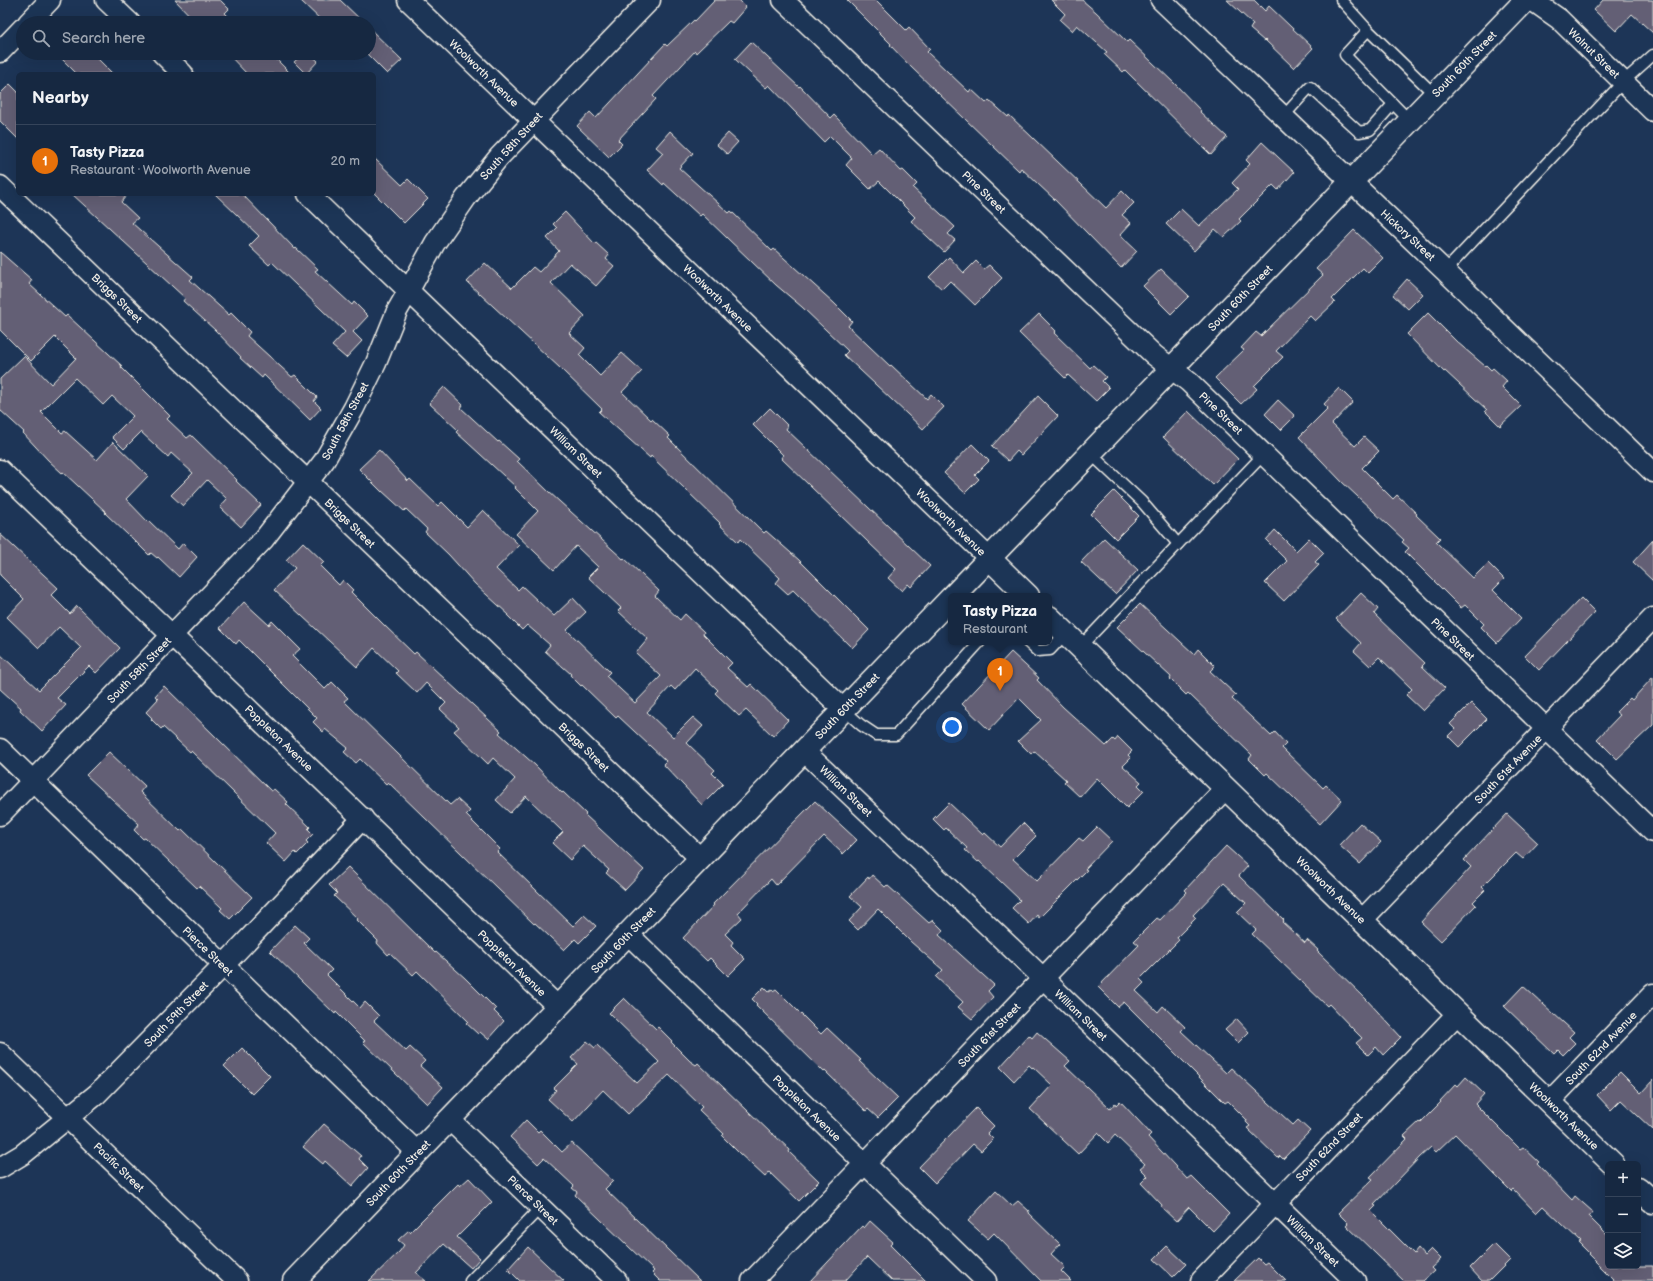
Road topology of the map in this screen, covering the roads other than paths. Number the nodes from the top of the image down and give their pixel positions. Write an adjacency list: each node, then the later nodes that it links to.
1 (50, 0): 10 (street)
2 (106, 0): 11 (street)
3 (408, 0): 23 (street, Woolworth Avenue)
4 (650, 0): 23 (street, South 58th Street)
5 (783, 0): 30 (street, Pine Street)
6 (1161, 0): 22 (street, Hickory Street)
7 (1341, 0): 12 (lane)
8 (1526, 0): 19 (main road, South 60th Street)
9 (1532, 0): 18 (street, Walnut Street)
10 (35, 16)
11 (123, 16)
12 (1368, 30): 19 (lane); 20 (lane)
13 (16, 35): 14 (street)
14 (0, 52)
15 (1653, 55): 18 (lane)
16 (169, 60): 17 (street)
17 (181, 72)
18 (1623, 82): 21 (street, Walnut Street); 28 (lane)
19 (1435, 95): 24 (main road, South 60th Street)
20 (1393, 104): 22 (lane); 24 (lane)
21 (1653, 111)
22 (1283, 117): 25 (street, Hickory Street)
23 (534, 121): 29 (street, South 58th Street); 37 (street, Woolworth Avenue)
24 (1410, 121): 25 (main road, South 60th Street)
25 (1351, 182): 28 (street, Hickory Street); 30 (main road, South 60th Street)
26 (0, 186): 35 (street, Briggs Street)
27 (310, 196): 29 (street, William Street)
28 (1445, 271): 34 (street, Hickory Street)
29 (409, 290): 35 (street, South 58th Street); 47 (street, William Street)
30 (1172, 369): 31 (main road, South 60th Street); 32 (street, Pine Street)
31 (1090, 453): 36 (lane); 37 (main road, South 60th Street)
32 (1263, 455): 36 (lane); 48 (street, Pine Street)
33 (0, 470): 43 (street, Poppleton Avenue)
34 (1653, 472)
35 (309, 482): 43 (street, South 58th Street); 56 (street, Briggs Street)
36 (1178, 544): 44 (lane)
37 (989, 558): 38 (main road, South 60th Street); 39 (main road, Woolworth Avenue)
38 (956, 593)
39 (1025, 593)
40 (948, 601): 47 (main road, South 60th Street)
41 (1653, 618): 48 (street, South 61st Avenue)
42 (1052, 620): 44 (main road, Woolworth Avenue)
43 (173, 635): 51 (street, South 58th Street); 54 (street, Poppleton Avenue)
44 (1073, 640): 46 (lane); 52 (main road, Woolworth Avenue)
45 (977, 645): 47 (lane)
46 (1031, 645)
47 (844, 710): 50 (main road, South 60th Street)
48 (1546, 729): 55 (street, Pine Street); 57 (street, South 61st Avenue)
49 (0, 749): 51 (street, Pierce Street)
50 (804, 751): 56 (main road, South 60th Street); 60 (street, William Street)
51 (32, 781): 53 (street, South 58th Street); 59 (street, Pierce Street)
52 (1226, 788): 57 (main road, Woolworth Avenue); 60 (street, South 61st Street)
53 (0, 815)
54 (363, 818): 59 (street, South 59th Street); 62 (street, Poppleton Avenue)
55 (1653, 832)
56 (701, 859): 58 (main road, South 60th Street)
57 (1362, 920): 63 (main road, Woolworth Avenue)
58 (628, 934): 62 (main road, South 60th Street); 70 (street, Poppleton Avenue)
59 (223, 966): 66 (street, South 59th Street); 68 (street, Pierce Street)
60 (1043, 978): 70 (street, South 61st Street); 74 (street, William Street)
61 (1653, 994): 65 (street, South 62nd Avenue)
62 (558, 1007): 67 (main road, South 60th Street)
63 (1458, 1013): 65 (main road, Woolworth Avenue); 74 (street, South 62nd Street)
64 (0, 1053): 66 (street, Pacific Street)
65 (1549, 1102): 69 (main road, Woolworth Avenue)
66 (68, 1118): 71 (street, South 59th Street); 76 (street, Pacific Street)
67 (449, 1119): 68 (main road, South 60th Street); 75 (street, Pierce Street)
68 (417, 1152): 77 (main road, South 60th Street)
69 (1610, 1161)
70 (865, 1164): 80 (street, South 61st Street); 81 (street, Poppleton Avenue)
71 (0, 1168)
72 (1641, 1191): 73 (main road)
73 (1653, 1202)
74 (1275, 1204): 82 (street, South 62nd Street); 83 (street, William Street)
75 (541, 1208): 78 (lane); 79 (street, Pierce Street)
76 (237, 1281)
77 (294, 1281)
78 (470, 1281)
79 (617, 1281)
80 (752, 1281)
81 (986, 1281)
82 (1201, 1281)
83 (1355, 1281)

